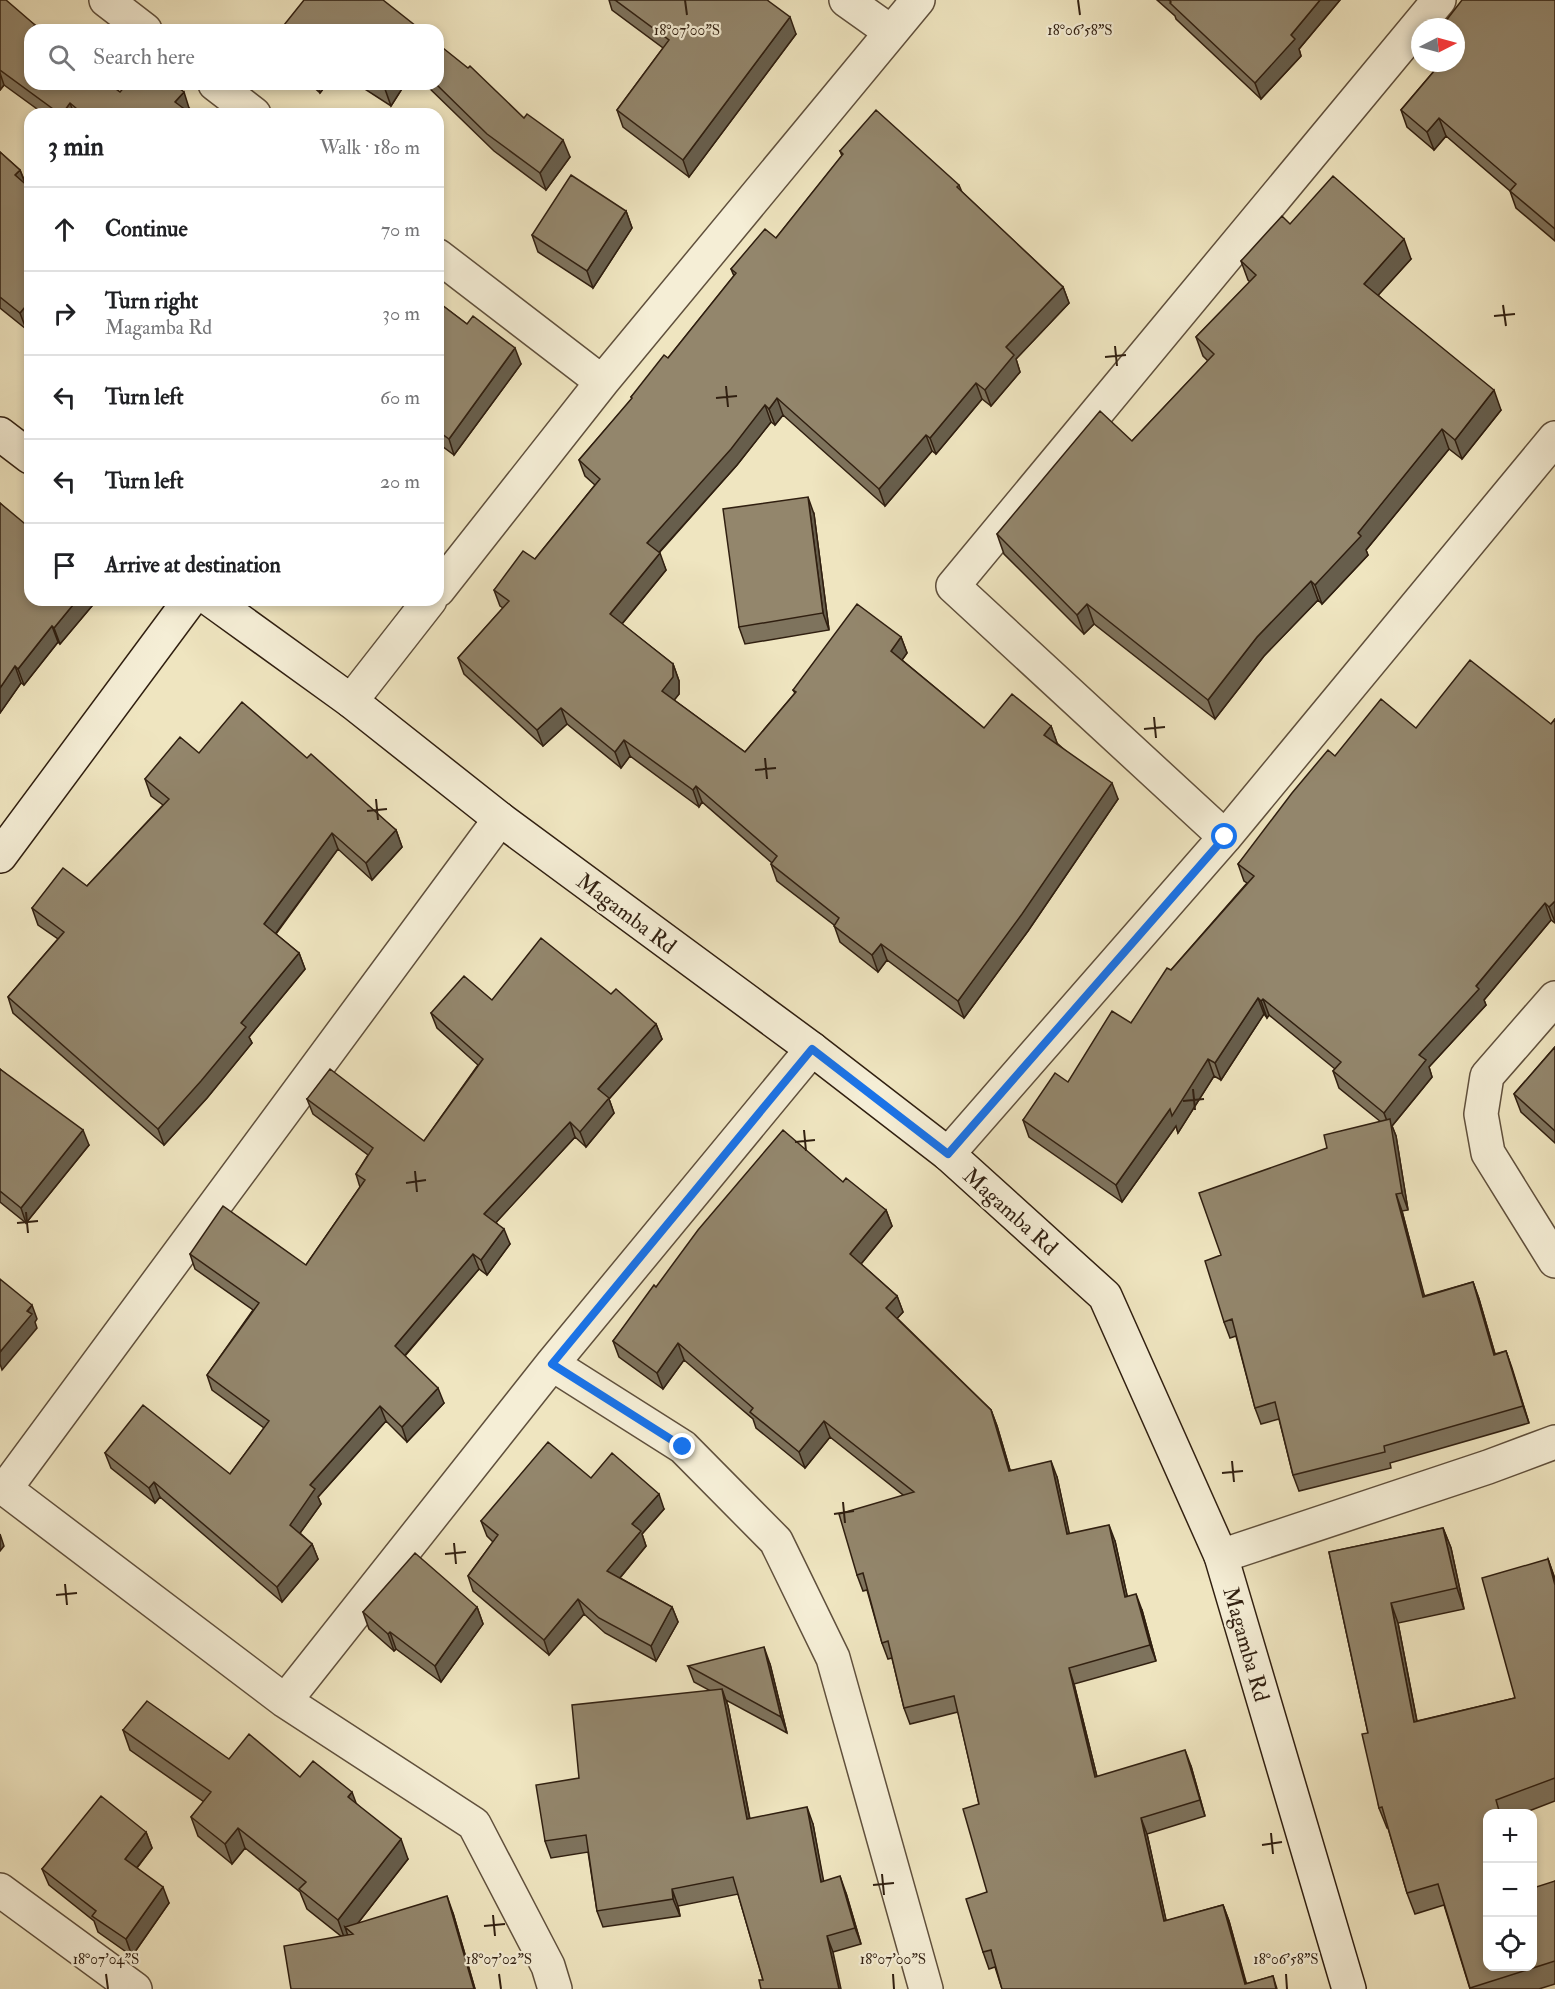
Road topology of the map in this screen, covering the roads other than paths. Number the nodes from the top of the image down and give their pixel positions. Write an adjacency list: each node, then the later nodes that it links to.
1 (106, 0): 5 (street)
2 (846, 0): 6 (street)
3 (918, 0): 6 (street)
4 (1439, 0): 20 (street)
5 (137, 24)
6 (891, 32): 10 (street)
7 (223, 90): 8 (street)
8 (246, 108)
9 (444, 261): 10 (street)
10 (602, 382): 14 (street)
11 (0, 434): 13 (street)
12 (1555, 438): 20 (street)
13 (24, 452)
14 (444, 582)
15 (186, 606): 21 (street)
16 (219, 606): 18 (street, Magamba Rd)
17 (425, 606): 18 (street)
18 (351, 701): 19 (street, Magamba Rd)
19 (501, 819): 23 (street, Magamba Rd); 28 (street)
20 (1225, 837): 24 (street)
21 (0, 856)
22 (1555, 998): 25 (street)
23 (812, 1049): 24 (street, Magamba Rd); 26 (street)
24 (948, 1154): 29 (street, Magamba Rd)
25 (1555, 1261)
26 (552, 1364): 30 (street); 34 (street)
27 (1555, 1442): 29 (street)
28 (3, 1487): 30 (street)
29 (1221, 1556): 35 (street, Magamba Rd)
30 (285, 1701): 33 (street)
31 (0, 1890): 32 (street)
32 (135, 1989)
33 (555, 1989)
34 (926, 1989)
35 (1349, 1989)

